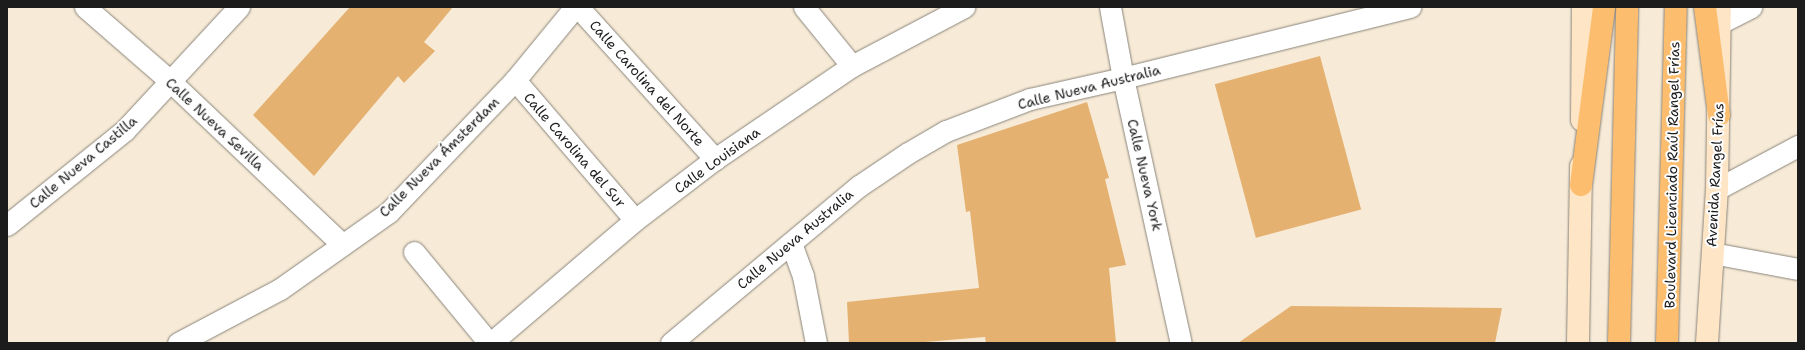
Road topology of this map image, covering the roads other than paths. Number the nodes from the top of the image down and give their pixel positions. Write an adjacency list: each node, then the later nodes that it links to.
1 (85, 7): 19 (street, Calle Nueva Sevilla)
2 (238, 7): 19 (street, Calle Nueva Castilla)
3 (575, 7): 18 (street, Calle Nueva Ámsterdam)
4 (578, 7): 22 (street, Calle Carolina del Norte)
5 (804, 7): 16 (street)
6 (964, 7): 16 (street, Calle Louisiana)
7 (1110, 7): 17 (street, Calle Nueva York)
8 (1410, 7): 17 (street, Calle Nueva Australia)
9 (1583, 7): 23 (main road)
10 (1604, 7): 23 (main road)
11 (1627, 7): 38 (main road)
12 (1676, 7): 39 (main road, Boulevard Licenciado Raúl Rangel Frías)
13 (1705, 7): 20 (main road)
14 (1752, 7): 15 (street)
15 (1720, 15): 20 (main road, Avenida Rangel Frías)
16 (852, 66): 22 (street, Calle Louisiana)
17 (1123, 78): 27 (street, Calle Nueva Australia); 36 (street, Calle Nueva York)
18 (515, 80): 25 (street, Calle Carolina del Sur); 28 (street, Calle Nueva Ámsterdam)
19 (170, 81): 26 (street, Calle Nueva Castilla); 28 (street, Calle Nueva Sevilla)
20 (1719, 115): 24 (main road, Avenida Rangel Frías)
21 (1798, 146): 24 (street)
22 (715, 159): 25 (street, Calle Louisiana)
23 (1581, 185): 37 (main road)
24 (1717, 189): 30 (main road, Avenida Rangel Frías)
25 (635, 220): 33 (street, Calle Louisiana)
26 (7, 226)
27 (791, 243): 34 (street, Calle Nueva Australia); 35 (street)
28 (343, 245): 32 (street, Calle Nueva Ámsterdam)
29 (414, 252): 33 (street)
30 (1712, 253): 31 (street); 40 (main road, Avenida Rangel Frías)
31 (1798, 269)
32 (178, 343)
33 (490, 343)
34 (671, 343)
35 (816, 343)
36 (1181, 343)
37 (1578, 343)
38 (1619, 343)
39 (1667, 343)
40 (1707, 343)

